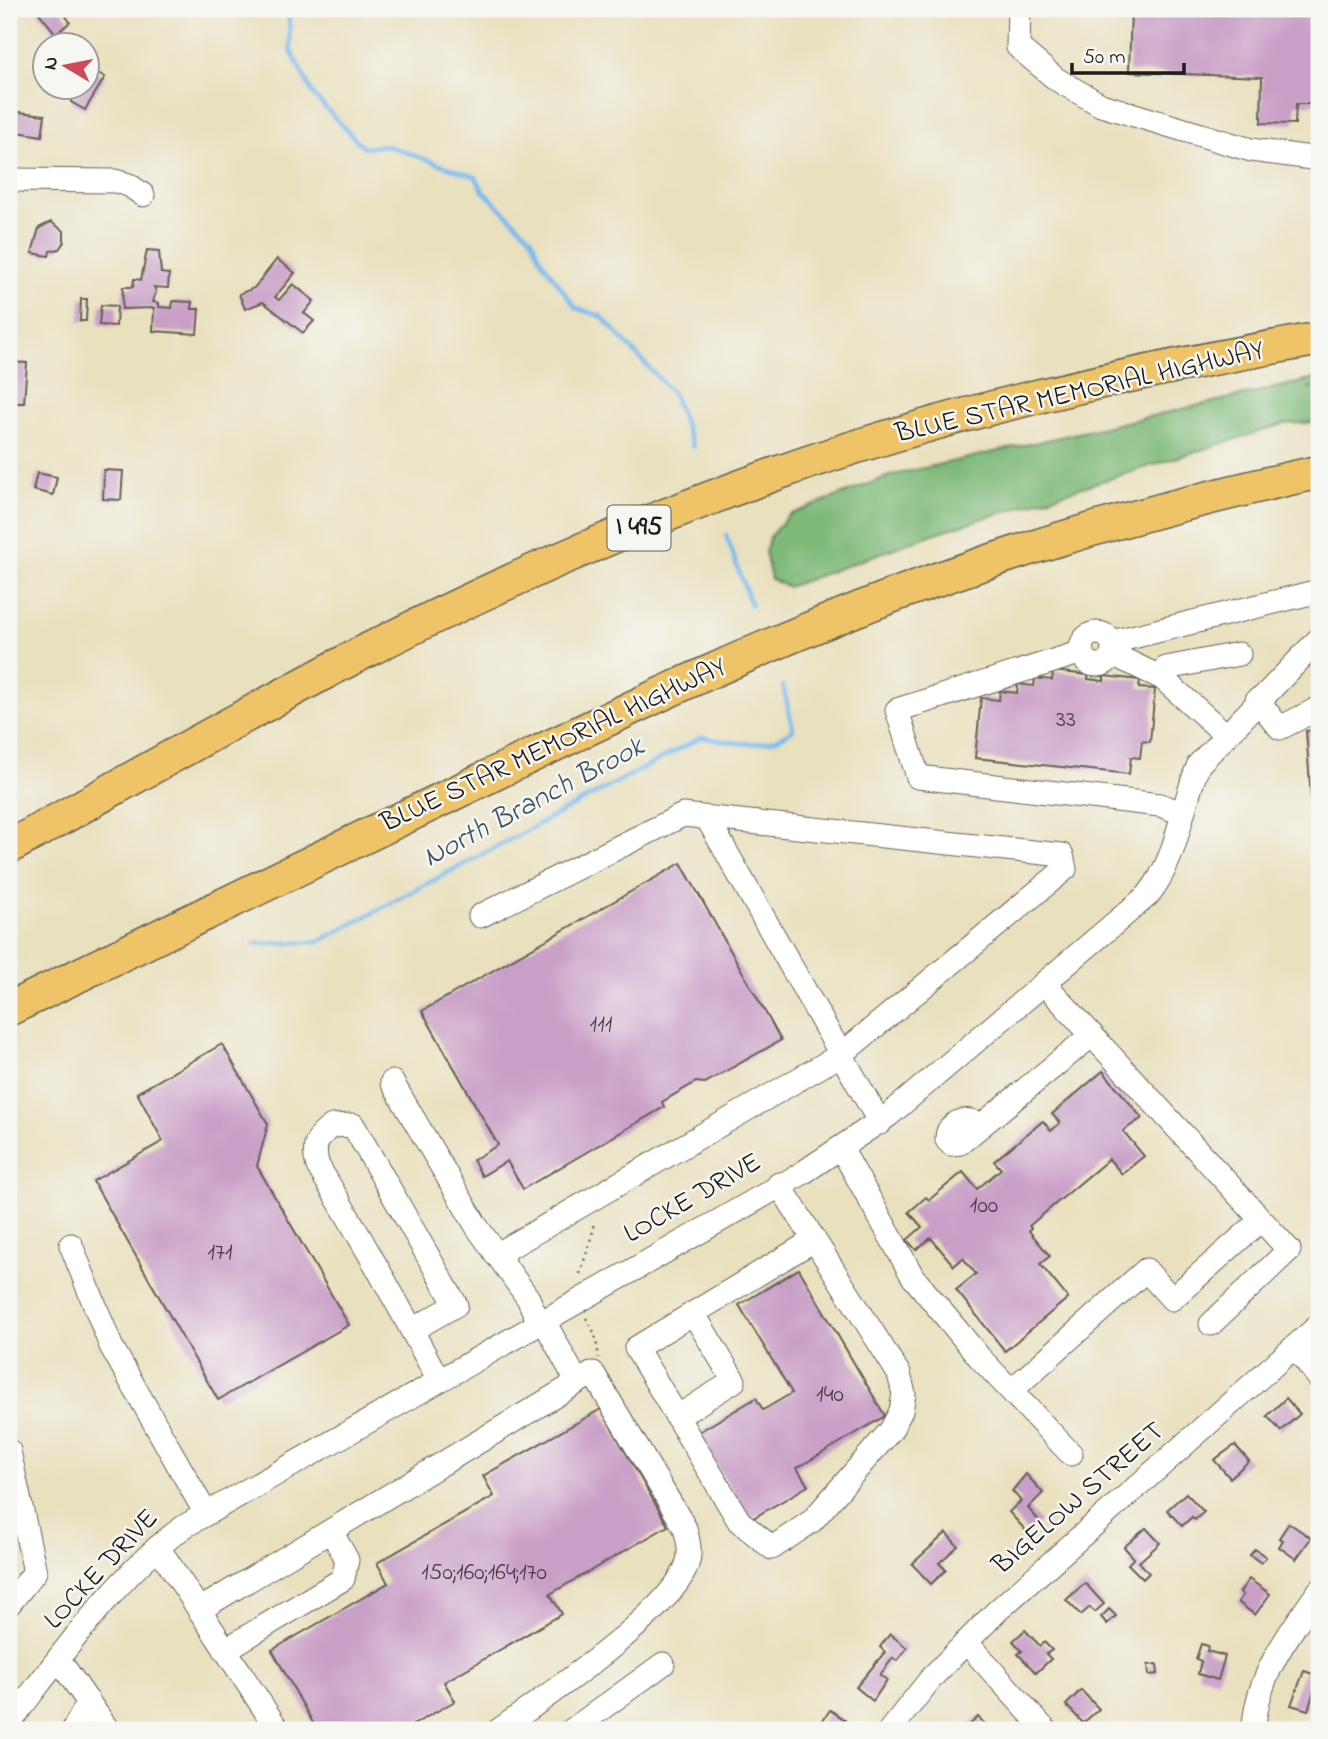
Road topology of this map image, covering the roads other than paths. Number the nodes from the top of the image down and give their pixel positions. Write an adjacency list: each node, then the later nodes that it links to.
1 (1019, 9): 2 (street)
2 (1319, 159)
3 (9, 180): 4 (street)
4 (143, 195)
5 (1319, 339): 17 (highway, BLUE STAR MEMORIAL HIGHWAY / I 495)
6 (1319, 472): 20 (highway, BLUE STAR MEMORIAL HIGHWAY)
7 (1319, 591): 9 (street)
8 (1319, 639): 12 (street, LOCKE DRIVE)
9 (1112, 648): 11 (street); 15 (street)
10 (1239, 654): 11 (street)
11 (1162, 678): 14 (street)
12 (1257, 700): 13 (street); 14 (street, LOCKE DRIVE)
13 (1319, 708)
14 (1225, 734): 15 (street, LOCKE DRIVE)
15 (1182, 813): 19 (street, LOCKE DRIVE)
16 (708, 818): 18 (street); 22 (street); 22 (street)
17 (9, 847)
18 (480, 916)
19 (1045, 984): 21 (street); 24 (street, LOCKE DRIVE)
20 (9, 1009)
21 (1092, 1035): 25 (street); 28 (street)
22 (842, 1054): 24 (street); 31 (street)
23 (392, 1082): 31 (street)
24 (880, 1123): 26 (street, LOCKE DRIVE)
25 (976, 1128)
26 (841, 1148): 27 (street, LOCKE DRIVE); 41 (street)
27 (779, 1184): 29 (street); 33 (street, LOCKE DRIVE)
28 (1261, 1220): 34 (street); 41 (street)
29 (814, 1240): 32 (street); 42 (street)
30 (71, 1245): 45 (street)
31 (496, 1255): 33 (street)
32 (693, 1313): 42 (street); 42 (street)
33 (541, 1320): 38 (street); 40 (street, LOCKE DRIVE)
34 (1211, 1324)
35 (1319, 1325): 37 (street, BIGELOW STREET)
36 (412, 1329): 36 (street); 40 (street)
37 (1295, 1347): 39 (street); 51 (street, BIGELOW STREET)
38 (585, 1378): 46 (street); 60 (street)
39 (1319, 1378)
40 (438, 1379): 45 (street, LOCKE DRIVE)
41 (1012, 1390): 44 (street)
42 (677, 1417)
43 (9, 1451): 49 (street)
44 (1071, 1454)
45 (205, 1512): 47 (street, LOCKE DRIVE)
46 (331, 1531): 50 (street); 52 (street)
47 (158, 1547): 50 (street); 53 (street, LOCKE DRIVE)
48 (1319, 1591): 64 (street)
49 (9, 1604)
50 (199, 1610): 52 (street)
51 (966, 1642): 62 (street, BIGELOW STREET); 63 (street)
52 (225, 1650): 59 (street)
53 (59, 1660): 55 (street); 56 (street, LOCKE DRIVE)
54 (663, 1664): 61 (street)
55 (89, 1702): 57 (street); 58 (street)
56 (9, 1723)
57 (73, 1730)
58 (108, 1730)
59 (278, 1730)
60 (499, 1730)
61 (572, 1730)
62 (890, 1730)
63 (1045, 1730)
64 (1254, 1730)

